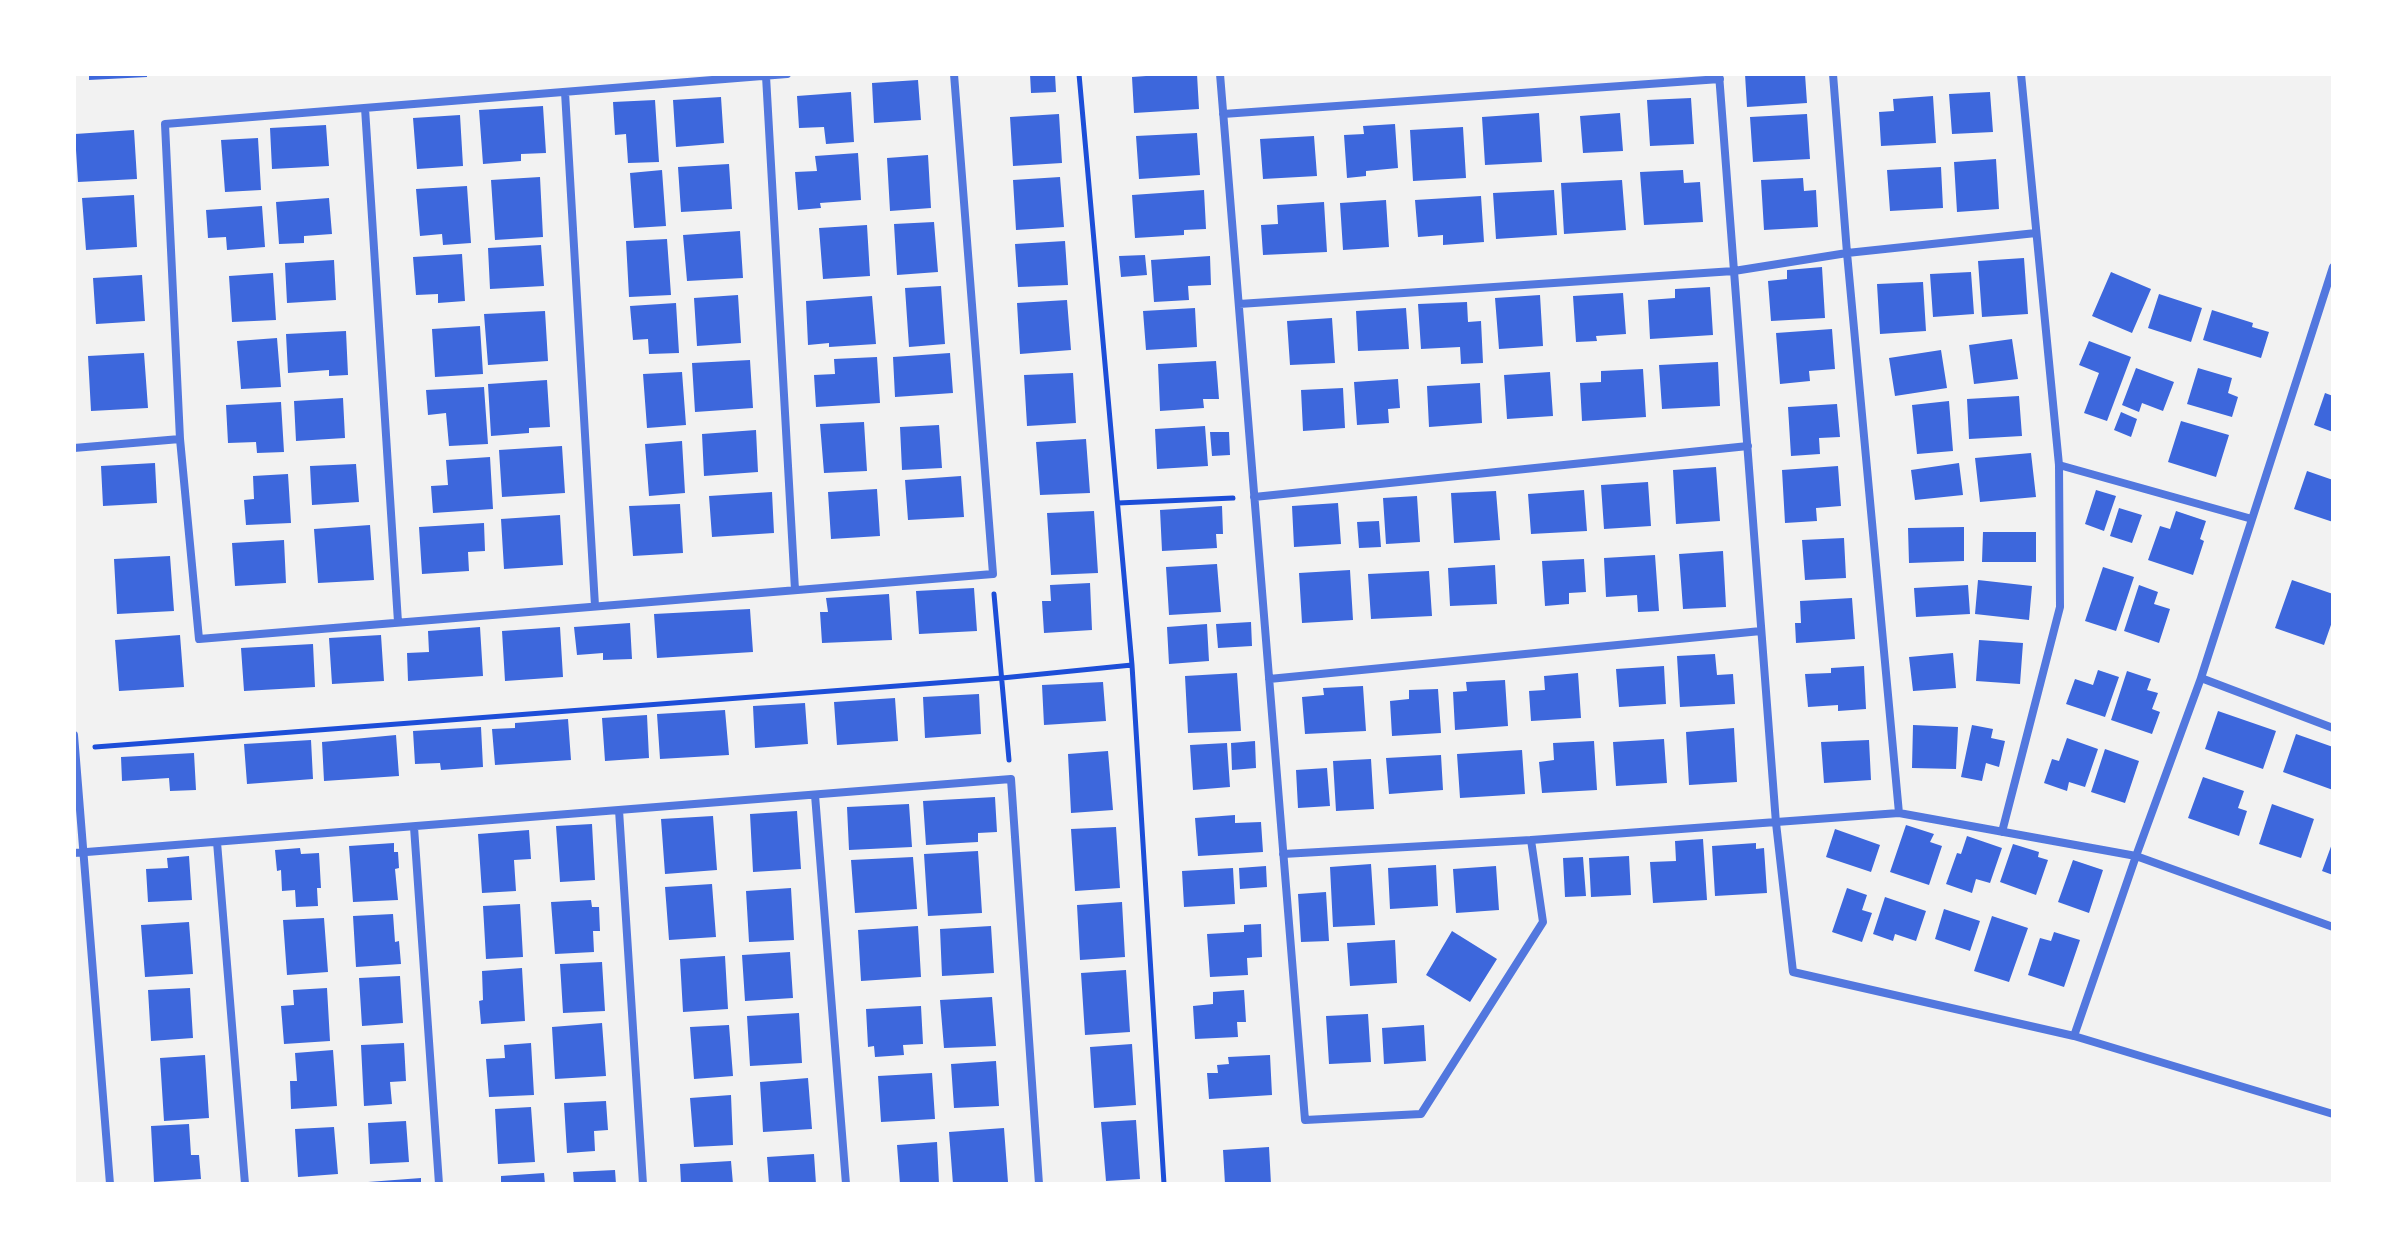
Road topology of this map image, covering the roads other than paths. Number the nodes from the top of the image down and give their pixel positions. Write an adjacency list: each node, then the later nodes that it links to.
1 (787, 74): 6 (street)
2 (954, 74): 22 (street)
3 (1220, 74): 10 (street)
4 (1833, 74): 12 (street)
5 (2021, 74): 11 (street)
6 (766, 76): 8 (street); 22 (street)
7 (1720, 76): 10 (street); 14 (street)
8 (565, 92): 9 (street); 23 (street)
9 (365, 108): 16 (street); 24 (street)
10 (1223, 114): 15 (street)
11 (2036, 233): 12 (street); 19 (street)
12 (1847, 253): 14 (street); 33 (street)
13 (2333, 267): 21 (street)
14 (1734, 271): 15 (street); 17 (street)
15 (1239, 304): 20 (street)
16 (180, 439): 18 (street); 24 (street)
17 (1748, 446): 20 (street); 25 (street)
18 (74, 448)
19 (2059, 465): 21 (street); 36 (street)
20 (1254, 497): 27 (street)
21 (2252, 519): 26 (street)
22 (795, 590): 23 (street)
23 (595, 606): 24 (street)
24 (398, 622)
25 (1761, 631): 27 (street); 34 (street)
26 (2201, 678): 28 (street); 41 (street)
27 (1269, 679): 40 (street)
28 (2333, 728)
29 (74, 735): 30 (street)
30 (75, 749): 39 (street)
31 (815, 795): 32 (street); 49 (street); 50 (street)
32 (619, 810): 35 (street); 48 (street)
33 (1899, 813): 34 (street); 36 (street)
34 (1776, 823): 37 (street); 43 (street)
35 (414, 827): 38 (street); 47 (street)
36 (2002, 832): 41 (street)
37 (1531, 840): 40 (street); 40 (street)
38 (217, 842): 39 (street); 46 (street)
39 (78, 853): 45 (street)
40 (1283, 854)
41 (2136, 856): 42 (street); 43 (street)
42 (2333, 927)
43 (2074, 1036): 44 (street)
44 (2333, 1114)
45 (110, 1184)
46 (245, 1184)
47 (439, 1184)
48 (643, 1184)
49 (846, 1184)
50 (1039, 1184)

